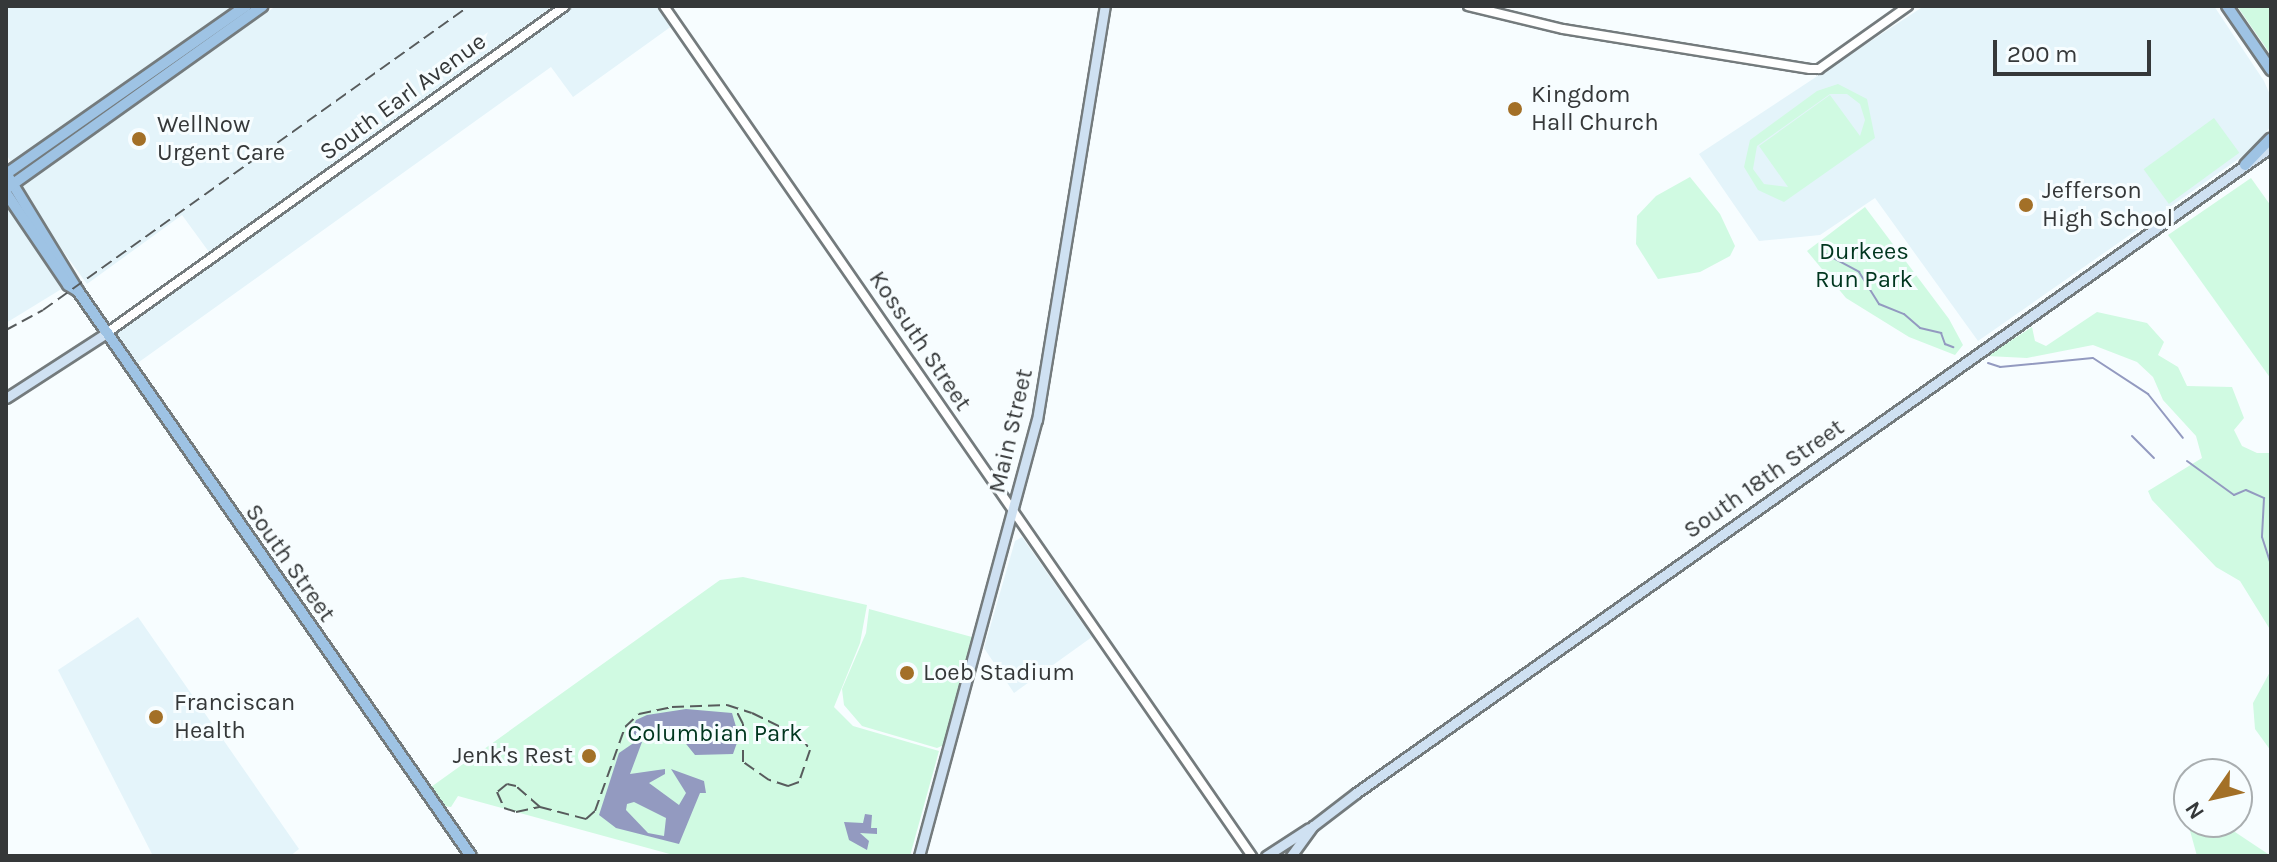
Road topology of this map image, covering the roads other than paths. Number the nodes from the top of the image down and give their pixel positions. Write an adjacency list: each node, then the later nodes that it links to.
1 (246, 6): 15 (main road)
2 (263, 6): 16 (main road)
3 (565, 6): 17 (street, South Earl Avenue)
4 (664, 6): 19 (street, Kossuth Street)
5 (1105, 6): 19 (main road, Main Street)
6 (1468, 6): 7 (street)
7 (1908, 6)
8 (2227, 6): 9 (main road)
9 (2258, 51): 10 (main road); 11 (main road)
10 (2271, 70)
11 (2271, 78)
12 (2271, 138): 14 (main road)
13 (2271, 147): 14 (main road, South 18th Street)
14 (2245, 165): 20 (main road, South 18th Street)
15 (6, 173): 16 (main road, South Street)
16 (9, 189): 17 (main road, South Street)
17 (108, 332): 18 (main road); 21 (main road, South Street)
18 (6, 398)
19 (1014, 511): 22 (main road, Main Street); 23 (street, Kossuth Street)
20 (1313, 826): 24 (main road); 25 (main road, South 18th Street)
21 (471, 856)
22 (919, 856)
23 (1252, 856)
24 (1266, 856)
25 (1291, 856)

